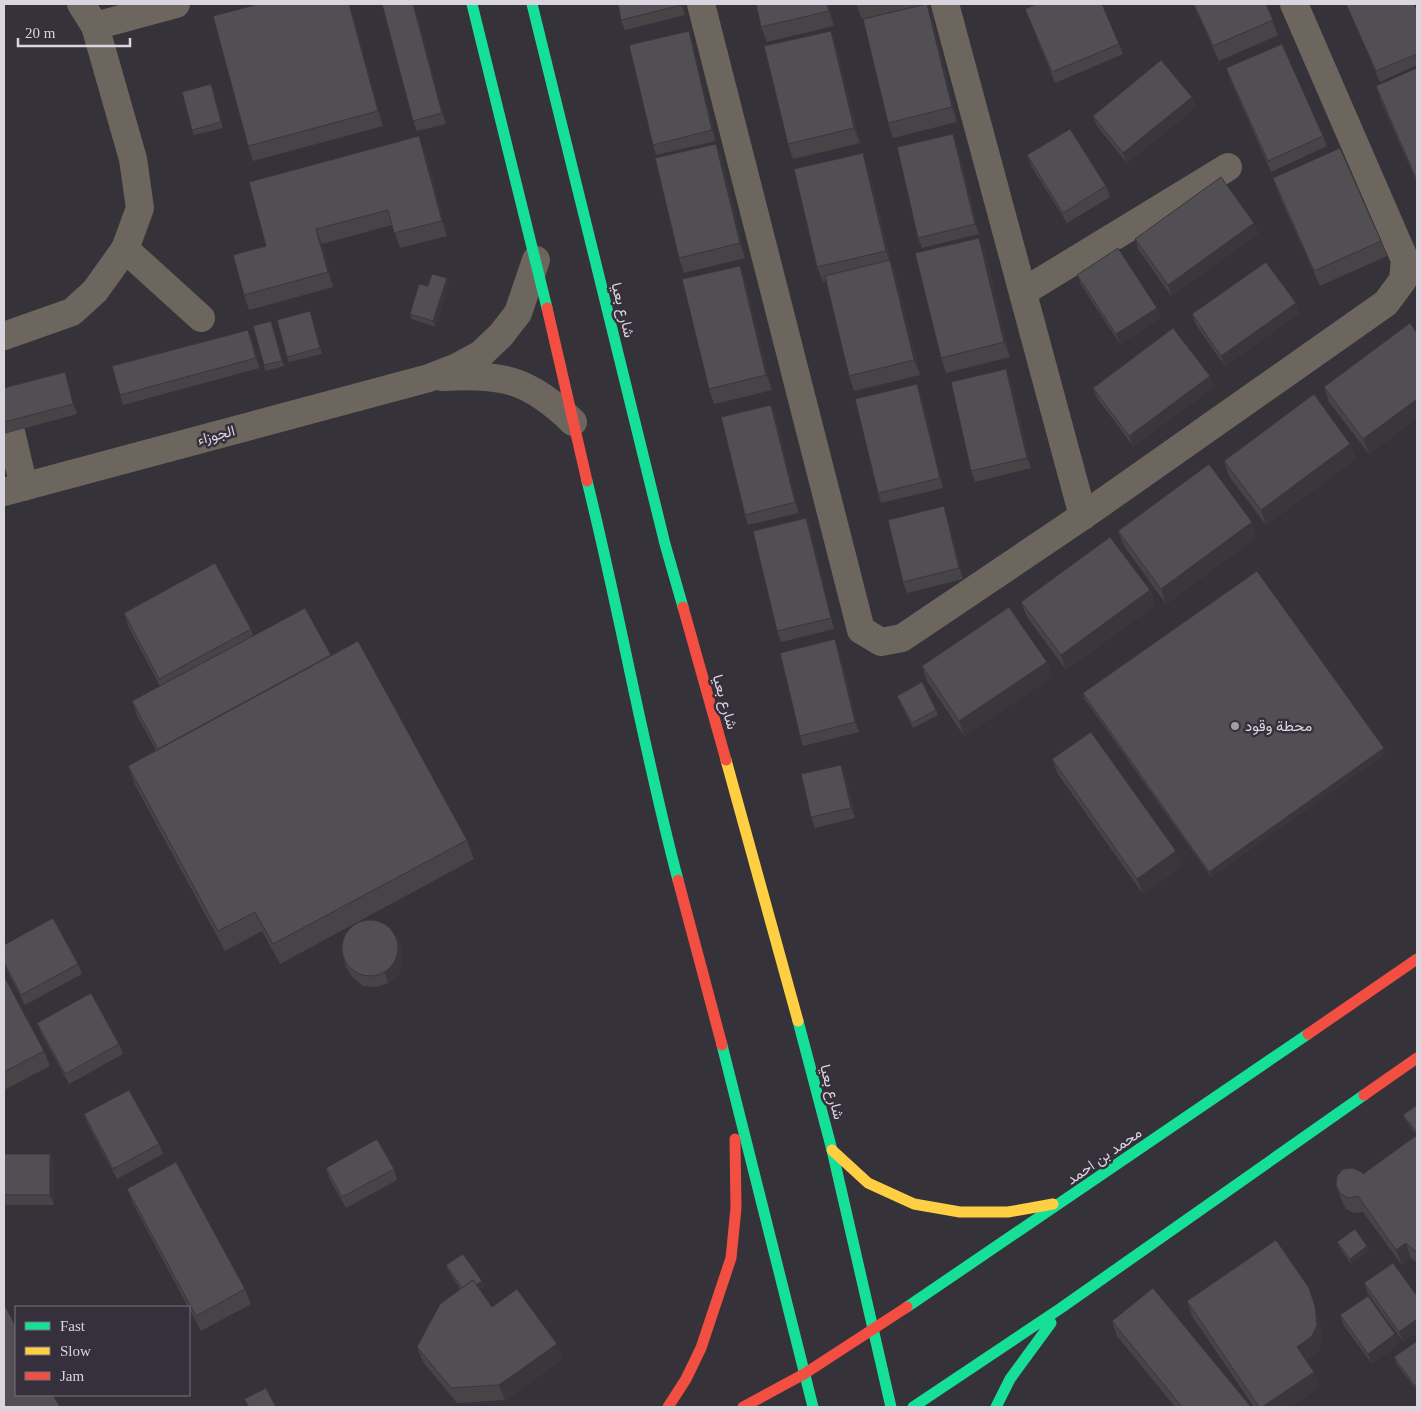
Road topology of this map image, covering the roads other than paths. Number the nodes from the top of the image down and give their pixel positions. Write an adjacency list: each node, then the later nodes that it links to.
1 (176, 4): 7 (street)
2 (472, 4): 10 (main road)
3 (532, 4): 22 (main road, شارع بعيا)
4 (701, 4): 18 (street)
5 (946, 4): 11 (street)
6 (1294, 4): 18 (street)
7 (88, 15): 9 (street)
8 (1228, 167): 11 (street)
9 (125, 249): 12 (street); 13 (street)
10 (536, 260): 14 (street); 15 (main road)
11 (1023, 292): 18 (street)
12 (201, 318)
13 (4, 336)
14 (429, 378): 15 (street); 17 (street, الجوزاء)
15 (572, 422): 21 (main road)
16 (11, 432): 17 (street)
17 (14, 489)
18 (1083, 516)
19 (1417, 959): 23 (main road, محمد بن احمد)
20 (1417, 1058): 24 (main road)
21 (733, 1088): 26 (main road); 27 (main road)
22 (832, 1150): 23 (main road); 25 (main road, شارع بعيا)
23 (1062, 1203): 25 (main road, محمد بن احمد)
24 (1061, 1308): 31 (main road); 32 (main road)
25 (874, 1330): 26 (main road, محمد بن احمد); 30 (main road, شارع بعيا)
26 (804, 1374): 28 (main road, محمد بن احمد); 29 (main road)
27 (668, 1407)
28 (743, 1407)
29 (813, 1407)
30 (891, 1407)
31 (913, 1407)
32 (996, 1407)

